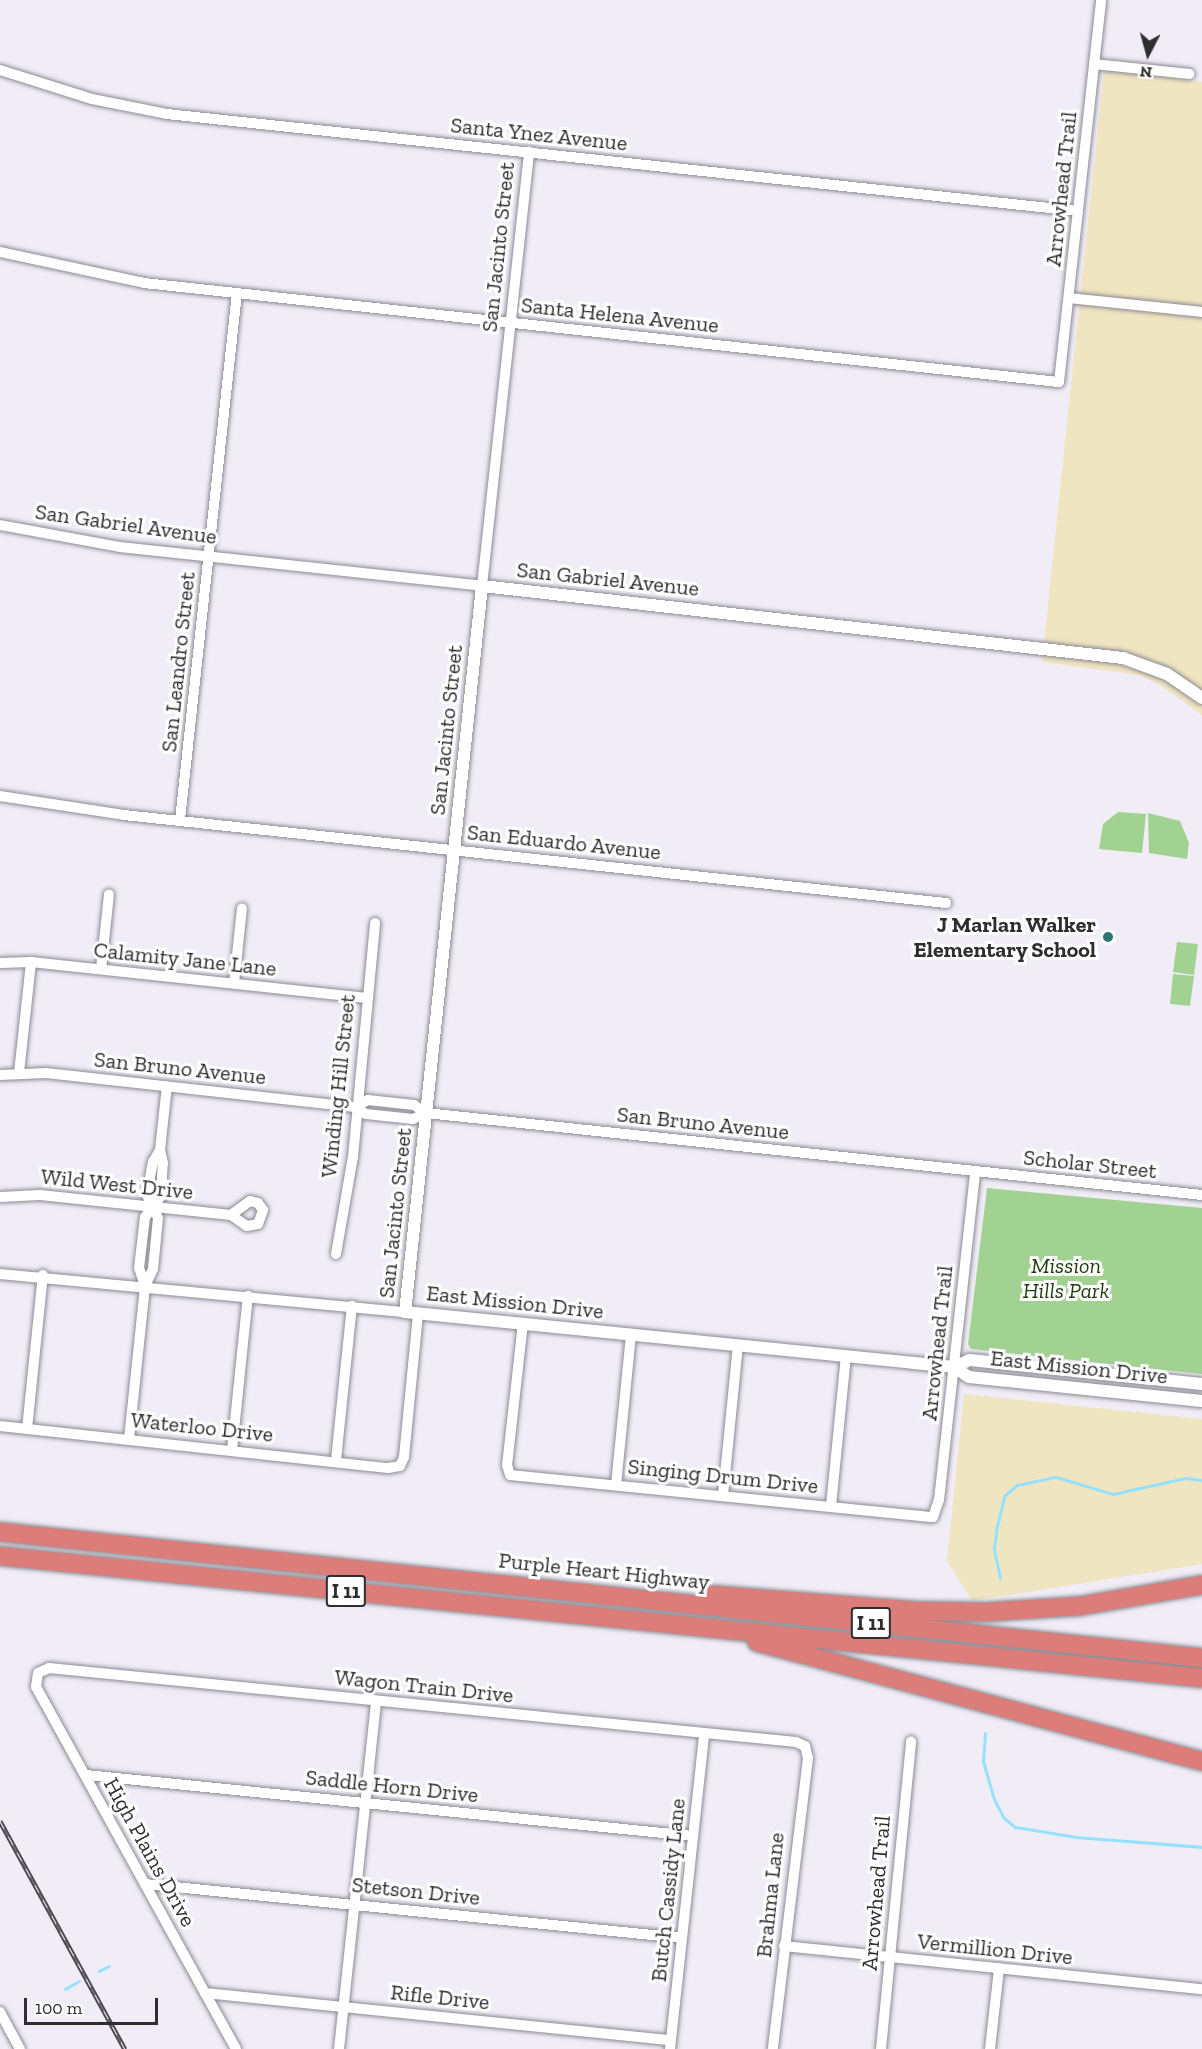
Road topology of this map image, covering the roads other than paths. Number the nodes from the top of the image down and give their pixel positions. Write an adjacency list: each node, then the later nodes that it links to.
1 (1101, 0): 2 (street, Arrowhead Trail)
2 (1094, 64): 4 (street); 6 (street, Arrowhead Trail)
3 (0, 70): 5 (street, Santa Ynez Avenue)
4 (1189, 74)
5 (529, 152): 6 (street, Santa Ynez Avenue); 11 (street, San Jacinto Street)
6 (1078, 211): 9 (street, Arrowhead Trail)
7 (0, 252): 8 (street, Santa Helena Avenue)
8 (237, 293): 11 (street, Santa Helena Avenue); 14 (street, San Leandro Street)
9 (1069, 298): 10 (street); 12 (street, Arrowhead Trail)
10 (1202, 312)
11 (511, 323): 12 (street, Santa Helena Avenue); 15 (street, San Jacinto Street)
12 (1059, 382)
13 (0, 525): 14 (street, San Gabriel Avenue)
14 (209, 557): 15 (street, San Gabriel Avenue); 18 (street, San Leandro Street)
15 (483, 586): 16 (street, San Gabriel Avenue); 19 (street, San Jacinto Street)
16 (1202, 698)
17 (0, 796): 18 (street, San Eduardo Avenue)
18 (180, 820): 19 (street, San Eduardo Avenue)
19 (454, 850): 21 (street, San Eduardo Avenue); 33 (street, San Jacinto Street)
20 (109, 894): 26 (street)
21 (946, 903)
22 (242, 908): 27 (street)
23 (375, 923): 28 (street, Winding Hill Street)
24 (32, 962): 25 (street, Calamity Jane Lane); 26 (street, Calamity Jane Lane); 29 (street)
25 (0, 963)
26 (101, 969): 27 (street, Calamity Jane Lane)
27 (234, 983): 28 (street, Calamity Jane Lane)
28 (367, 998): 32 (street, Winding Hill Street)
29 (19, 1073): 30 (street, San Bruno Avenue); 31 (street, San Bruno Avenue)
30 (0, 1075)
31 (167, 1086): 32 (street, San Bruno Avenue); 37 (street)
32 (355, 1107): 33 (street, San Bruno Avenue); 39 (street, Winding Hill Street)
33 (426, 1113): 34 (street, San Bruno Avenue); 45 (street, San Jacinto Street)
34 (975, 1172): 35 (street, Scholar Street); 50 (street, Arrowhead Trail)
35 (1202, 1195)
36 (0, 1197): 37 (street, Wild West Drive)
37 (153, 1207): 38 (street, Wild West Drive); 42 (street)
38 (231, 1215)
39 (336, 1254)
40 (0, 1274): 41 (street, East Mission Drive)
41 (43, 1275): 42 (street, East Mission Drive); 54 (street)
42 (145, 1286): 43 (street, East Mission Drive); 55 (street)
43 (248, 1296): 44 (street, East Mission Drive); 56 (street)
44 (352, 1306): 45 (street, East Mission Drive); 57 (street)
45 (412, 1312): 46 (street, East Mission Drive); 58 (street, San Jacinto Street)
46 (523, 1323): 47 (street, East Mission Drive); 59 (street, Singing Drum Drive)
47 (631, 1334): 48 (street, East Mission Drive); 59 (street)
48 (738, 1345): 49 (street, East Mission Drive); 60 (street)
49 (846, 1356): 50 (street, East Mission Drive); 61 (street)
50 (954, 1367): 51 (street, East Mission Drive); 52 (street, East Mission Drive); 62 (street, Arrowhead Trail)
51 (1202, 1384)
52 (1202, 1401)
53 (0, 1426): 54 (street, Waterloo Drive)
54 (27, 1429): 55 (street, Waterloo Drive)
55 (129, 1439): 56 (street, Waterloo Drive)
56 (232, 1450): 57 (street, Waterloo Drive)
57 (336, 1460): 58 (street, Waterloo Drive)
58 (399, 1466)
59 (616, 1485): 60 (street, Singing Drum Drive)
60 (723, 1495): 61 (street, Singing Drum Drive)
61 (831, 1506): 62 (street, Singing Drum Drive)
62 (933, 1517)
63 (0, 1532): 66 (highway, Purple Heart Highway / I 11)
64 (0, 1556): 67 (highway, Purple Heart Highway / I 11)
65 (1202, 1585): 66 (highway)
66 (541, 1588): 68 (highway, Purple Heart Highway / I 11)
67 (692, 1626): 70 (highway, Purple Heart Highway / I 11); 75 (highway)
68 (1202, 1658)
69 (38, 1673): 71 (street, Wagon Train Drive); 76 (street, High Plains Drive)
70 (1202, 1678)
71 (376, 1701): 72 (street, Wagon Train Drive); 77 (street)
72 (704, 1735): 74 (street, Wagon Train Drive); 78 (street, Butch Cassidy Lane)
73 (911, 1741): 83 (street, Arrowhead Trail)
74 (805, 1746): 82 (street, Brahma Lane)
75 (1202, 1761)
76 (86, 1775): 77 (street, Saddle Horn Drive); 79 (street, High Plains Drive)
77 (365, 1803): 78 (street, Saddle Horn Drive); 80 (street)
78 (693, 1836): 81 (street, Butch Cassidy Lane)
79 (146, 1884): 80 (street, Stetson Drive); 86 (street, High Plains Drive)
80 (354, 1904): 81 (street, Stetson Drive); 87 (street)
81 (682, 1938): 89 (street, Butch Cassidy Lane)
82 (784, 1946): 83 (street, Vermillion Drive); 93 (street, Brahma Lane)
83 (890, 1957): 84 (street, Vermillion Drive); 94 (street, Arrowhead Trail)
84 (999, 1969): 85 (street, Vermillion Drive); 95 (street)
85 (1202, 1989)
86 (205, 1993): 87 (street, Rifle Drive); 91 (street, High Plains Drive)
87 (343, 2006): 89 (street, Rifle Drive); 92 (street)
88 (1, 2016): 90 (street)
89 (671, 2044)
90 (20, 2049)
91 (236, 2049)
92 (339, 2049)
93 (773, 2049)
94 (880, 2049)
95 (990, 2049)

